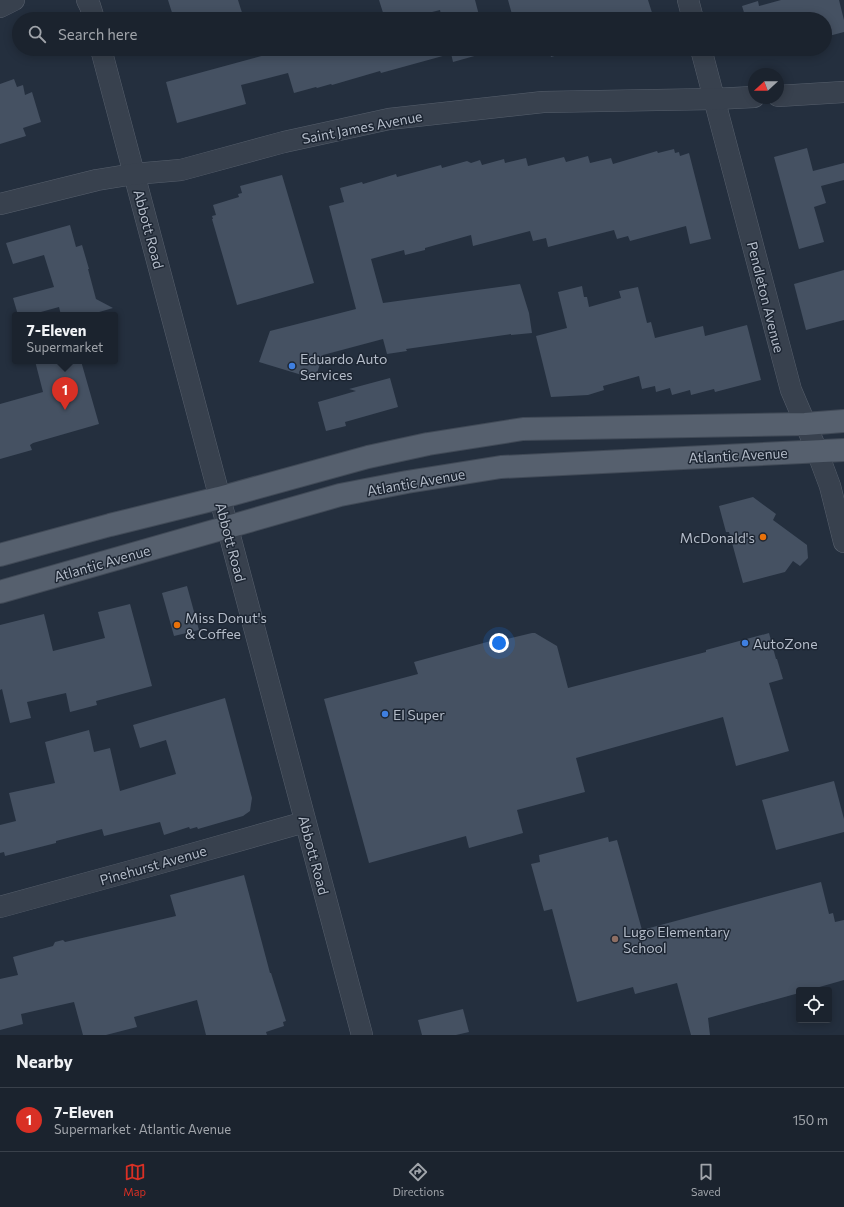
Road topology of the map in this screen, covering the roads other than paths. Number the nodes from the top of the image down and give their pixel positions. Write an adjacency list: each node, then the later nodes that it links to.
1 (14, 0): 4 (street)
2 (87, 0): 5 (street)
3 (688, 0): 6 (street)
4 (0, 7)
5 (91, 12)
6 (691, 12)
7 (104, 56): 13 (street, Abbott Road)
8 (703, 56): 12 (street, Pendleton Avenue)
9 (844, 92): 10 (street)
10 (784, 96)
11 (748, 97): 12 (street, Saint James Avenue)
12 (714, 99): 13 (street, Saint James Avenue); 16 (street, Pendleton Avenue)
13 (134, 174): 14 (street, Saint James Avenue); 19 (street, Abbott Road)
14 (0, 204)
15 (844, 421): 16 (main road, Atlantic Avenue)
16 (805, 424): 18 (street, Pendleton Avenue); 19 (main road, Atlantic Avenue)
17 (844, 450): 18 (main road, Atlantic Avenue)
18 (817, 451): 20 (main road, Atlantic Avenue); 21 (street, Pendleton Avenue)
19 (219, 498): 20 (street, Abbott Road); 22 (main road, Atlantic Avenue)
20 (227, 528): 23 (main road, Atlantic Avenue); 24 (street, Abbott Road)
21 (844, 542)
22 (0, 555)
23 (0, 592)
24 (305, 822): 25 (street, Pinehurst Avenue); 26 (street, Abbott Road)
25 (0, 907)
26 (362, 1035)

